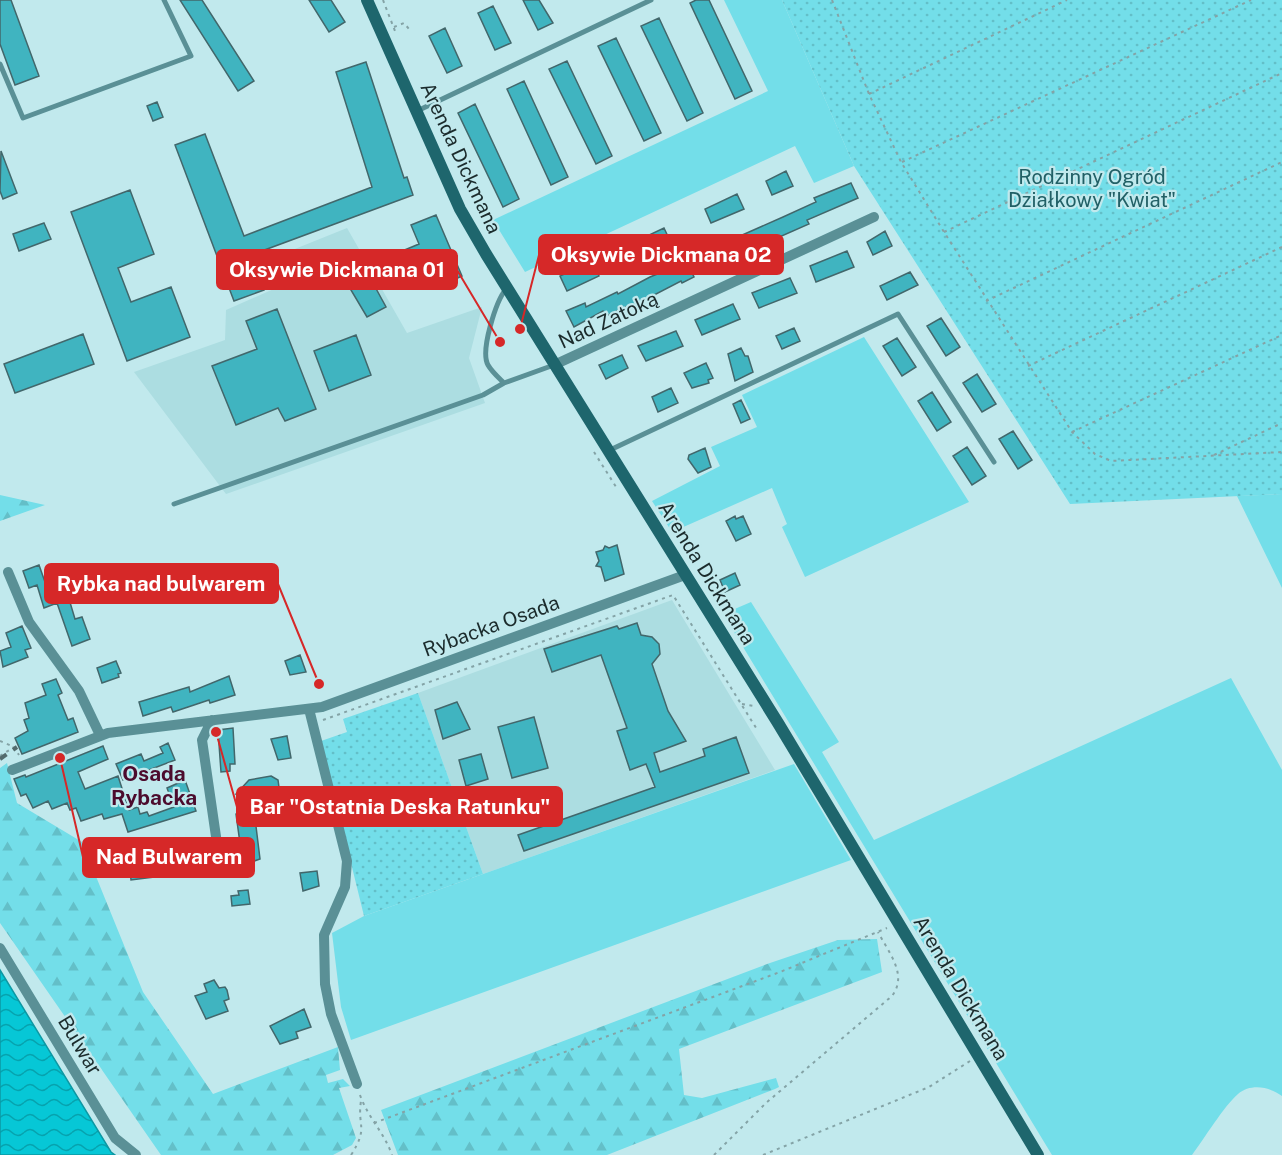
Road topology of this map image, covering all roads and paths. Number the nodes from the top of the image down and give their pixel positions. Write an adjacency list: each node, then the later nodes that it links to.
1 (367, 0): 14 (street, Arenda Dickmana)
2 (383, 0): 8 (path)
3 (651, 0): 14 (lane)
4 (832, 0): 13 (path)
5 (1067, 0): 13 (path)
6 (1251, 0): 15 (path)
7 (167, 2): 11 (lane)
8 (394, 27): 9 (path); 10 (path)
9 (409, 29)
10 (395, 34)
11 (0, 64)
12 (1282, 73): 18 (path)
13 (869, 94): 15 (path)
14 (417, 111): 20 (street, Arenda Dickmana)
15 (901, 162): 18 (path)
16 (1282, 162): 21 (path)
17 (874, 217): 23 (street, Nad Zatoką)
18 (944, 232): 21 (path)
19 (1282, 248): 24 (path)
20 (507, 288): 23 (street, Arenda Dickmana); 25 (lane)
21 (985, 301): 24 (path)
22 (1282, 335): 27 (path)
23 (554, 365): 25 (lane); 28 (street, Arenda Dickmana)
24 (1028, 366): 27 (path)
25 (504, 383): 32 (lane)
26 (1282, 423): 30 (path)
27 (1072, 432): 30 (path)
28 (608, 451): 31 (lane); 34 (street, Arenda Dickmana)
29 (1282, 452): 30 (path)
30 (1213, 456)
31 (994, 462)
32 (174, 504)
33 (8, 572): 41 (street)
34 (685, 575): 37 (street, Rybacka Osada); 48 (street, Arenda Dickmana)
35 (685, 598): 36 (path)
36 (678, 602): 39 (path); 40 (path)
37 (309, 709): 38 (street, Rybacka Osada); 39 (street)
38 (212, 720): 41 (street, Rybacka Osada); 47 (street)
39 (312, 724): 52 (street)
40 (759, 731)
41 (100, 735): 45 (street, Rybacka Osada)
42 (0, 741): 43 (path)
43 (14, 747): 44 (path); 45 (path)
44 (0, 756)
45 (25, 765): 46 (street, Rybacka Osada)
46 (12, 770)
47 (221, 871)
48 (900, 924): 49 (path); 51 (street, Arenda Dickmana)
49 (878, 932): 54 (path); 58 (path)
50 (0, 948): 55 (street, Bulwar)
51 (981, 1057): 59 (path); 60 (street, Arenda Dickmana)
52 (357, 1084): 53 (path)
53 (362, 1099): 54 (path); 56 (path)
54 (374, 1123): 57 (path)
55 (136, 1155)
56 (351, 1155)
57 (392, 1155)
58 (714, 1155)
59 (763, 1155)
60 (1038, 1155)

